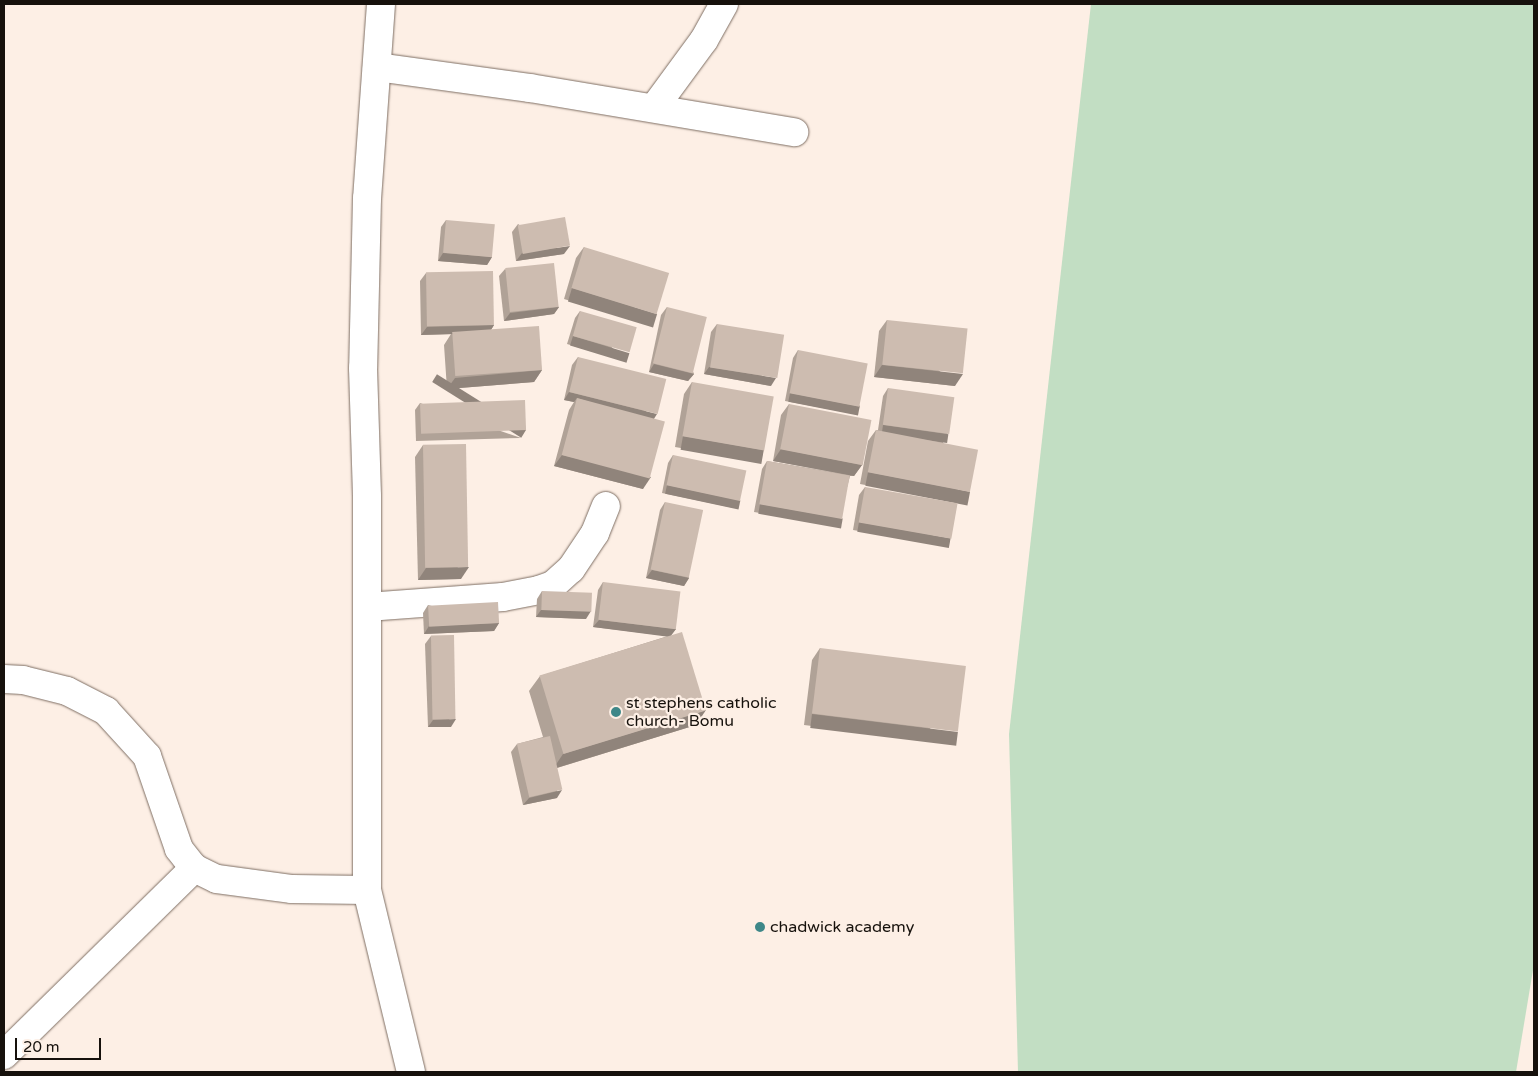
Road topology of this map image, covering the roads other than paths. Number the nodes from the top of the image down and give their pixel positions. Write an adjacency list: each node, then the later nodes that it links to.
1 (381, 4): 3 (street)
2 (724, 4): 4 (street)
3 (377, 67): 4 (street); 7 (street)
4 (654, 108): 5 (street)
5 (794, 132)
6 (606, 506): 7 (street)
7 (367, 607): 10 (street)
8 (4, 680): 9 (street)
9 (194, 868): 10 (street); 11 (street)
10 (367, 890): 12 (street)
11 (4, 1055)
12 (411, 1072)

